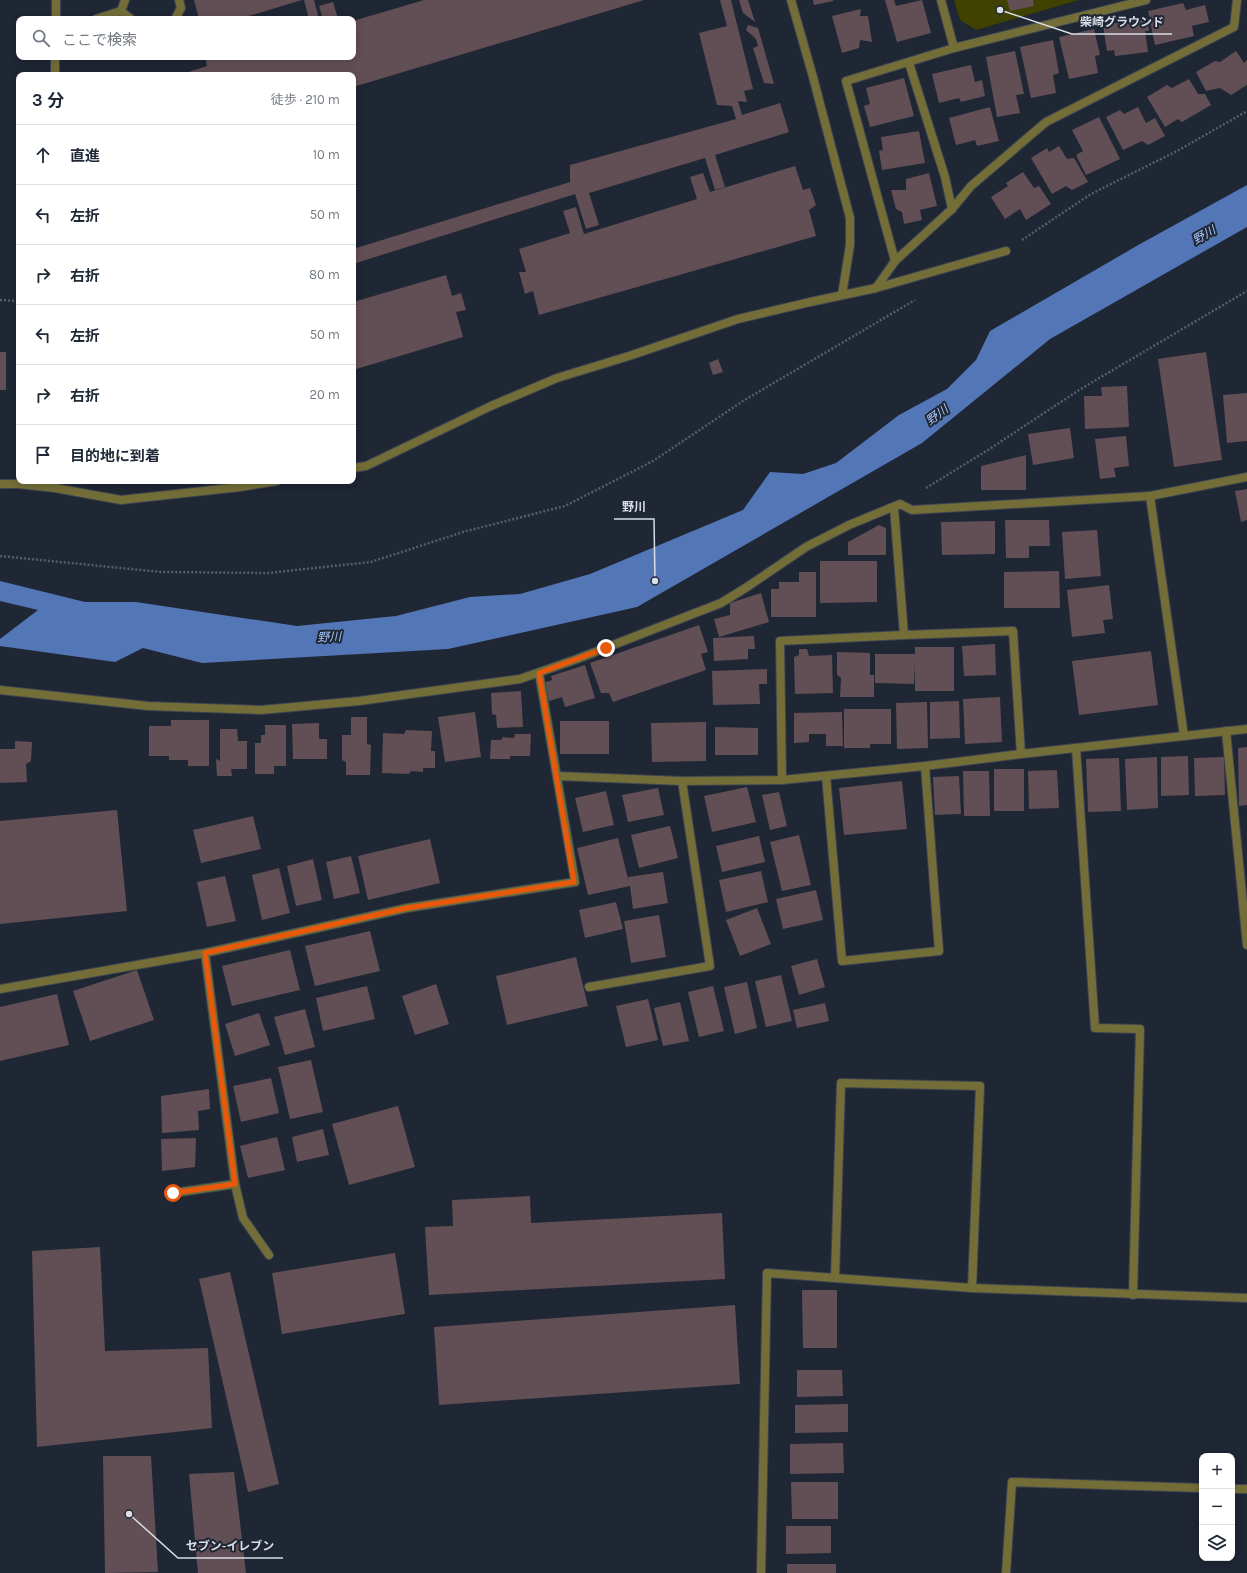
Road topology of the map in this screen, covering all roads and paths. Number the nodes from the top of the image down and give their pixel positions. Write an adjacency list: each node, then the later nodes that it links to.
1 (56, 0): 9 (street)
2 (125, 0): 8 (street)
3 (179, 0): 12 (street)
4 (791, 0): 23 (street)
5 (941, 0): 13 (street)
6 (1146, 0): 13 (street)
7 (1236, 0): 18 (street)
8 (121, 11): 10 (street); 11 (street)
9 (56, 16)
10 (105, 16)
11 (127, 16)
12 (177, 16)
13 (954, 48): 15 (street)
14 (55, 60): 16 (street)
15 (909, 62): 18 (street); 20 (street)
16 (55, 72)
17 (1247, 111): 19 (path)
18 (952, 209): 20 (street)
19 (1006, 251): 21 (street)
20 (895, 261): 21 (street)
21 (876, 288): 23 (street)
22 (1247, 291): 34 (path)
23 (842, 295): 27 (street)
24 (918, 297): 35 (path)
25 (0, 300): 26 (path)
26 (16, 300)
27 (356, 468)
28 (1247, 477): 33 (street)
29 (0, 484): 30 (street)
30 (16, 484)
31 (18, 484): 32 (street)
32 (258, 484)
33 (1150, 496): 34 (street); 41 (street)
34 (897, 505): 36 (street); 37 (street)
35 (0, 556)
36 (904, 635): 43 (street); 47 (street)
37 (539, 673): 38 (street); 45 (street)
38 (0, 690)
39 (1247, 729): 40 (street)
40 (1226, 731): 41 (street); 49 (street)
41 (1184, 736): 42 (street)
42 (1076, 748): 43 (street); 58 (street)
43 (1021, 754): 44 (street)
44 (924, 766): 46 (street); 46 (street)
45 (556, 776): 48 (street); 50 (street)
46 (826, 776): 47 (street)
47 (782, 780): 48 (street)
48 (682, 781): 51 (street)
49 (1247, 945)
50 (205, 953): 52 (street); 53 (street)
51 (589, 987)
52 (0, 989)
53 (235, 1184): 54 (street); 55 (street)
54 (173, 1193)
55 (269, 1255)
56 (835, 1278): 57 (street); 57 (street); 63 (street)
57 (972, 1288): 58 (street)
58 (1133, 1295): 59 (street)
59 (1247, 1298)
60 (1199, 1488): 64 (street)
61 (1235, 1489): 62 (street)
62 (1247, 1489)
63 (761, 1573)
64 (1006, 1573)

